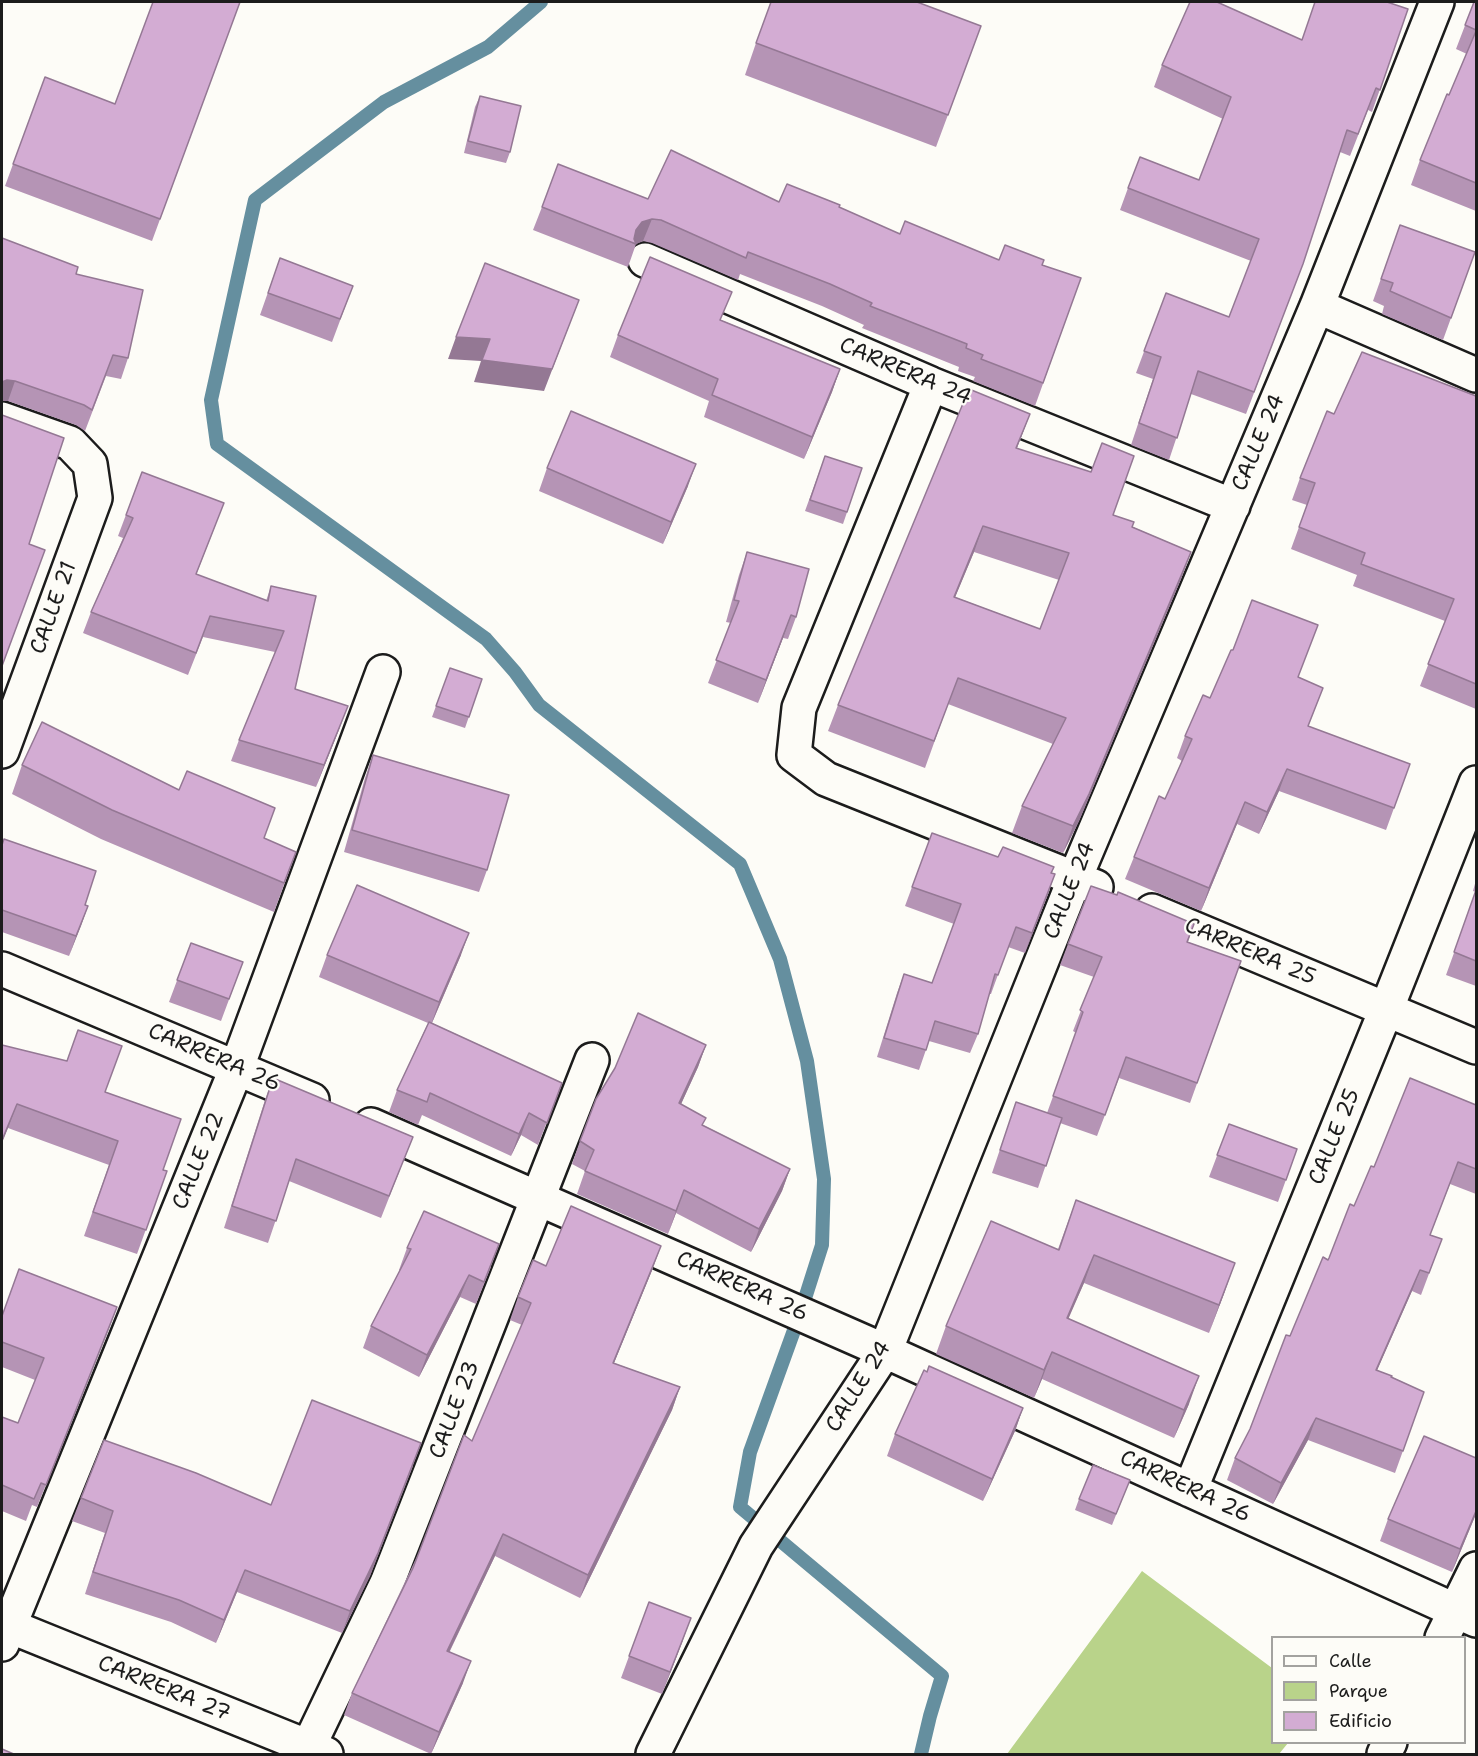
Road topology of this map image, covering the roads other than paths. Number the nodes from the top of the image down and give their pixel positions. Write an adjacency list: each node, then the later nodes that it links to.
1 (1437, 2): 3 (street, CALLE 24)
2 (645, 260): 5 (street, CARRERA 24)
3 (1317, 306): 4 (street); 7 (street, CALLE 24)
4 (1476, 375)
5 (931, 384): 7 (street, CARRERA 24); 11 (street, CARRERA 25)
6 (2, 419): 9 (street, CALLE 21)
7 (1233, 506): 11 (street, CALLE 24)
8 (383, 672): 16 (street, CALLE 22)
9 (2, 751)
10 (1476, 783): 13 (street, CALLE 25)
11 (1075, 878): 13 (street, CARRERA 25); 18 (street, CALLE 24)
12 (2, 969): 16 (street, CARRERA 26)
13 (1386, 1010): 14 (street, CARRERA 25); 19 (street, CALLE 25)
14 (1476, 1047)
15 (592, 1060): 17 (street, CALLE 23)
16 (237, 1067): 17 (street, CARRERA 26); 22 (street, CALLE 22)
17 (539, 1197): 18 (street, CARRERA 26); 23 (street, CALLE 23)
18 (885, 1351): 19 (street, CARRERA 26); 24 (street, CALLE 24)
19 (1190, 1490): 21 (street, CARRERA 26)
20 (1476, 1569): 21 (street)
21 (1458, 1623)
22 (4, 1631): 23 (street, CARRERA 27)
23 (313, 1752)
24 (653, 1755)

